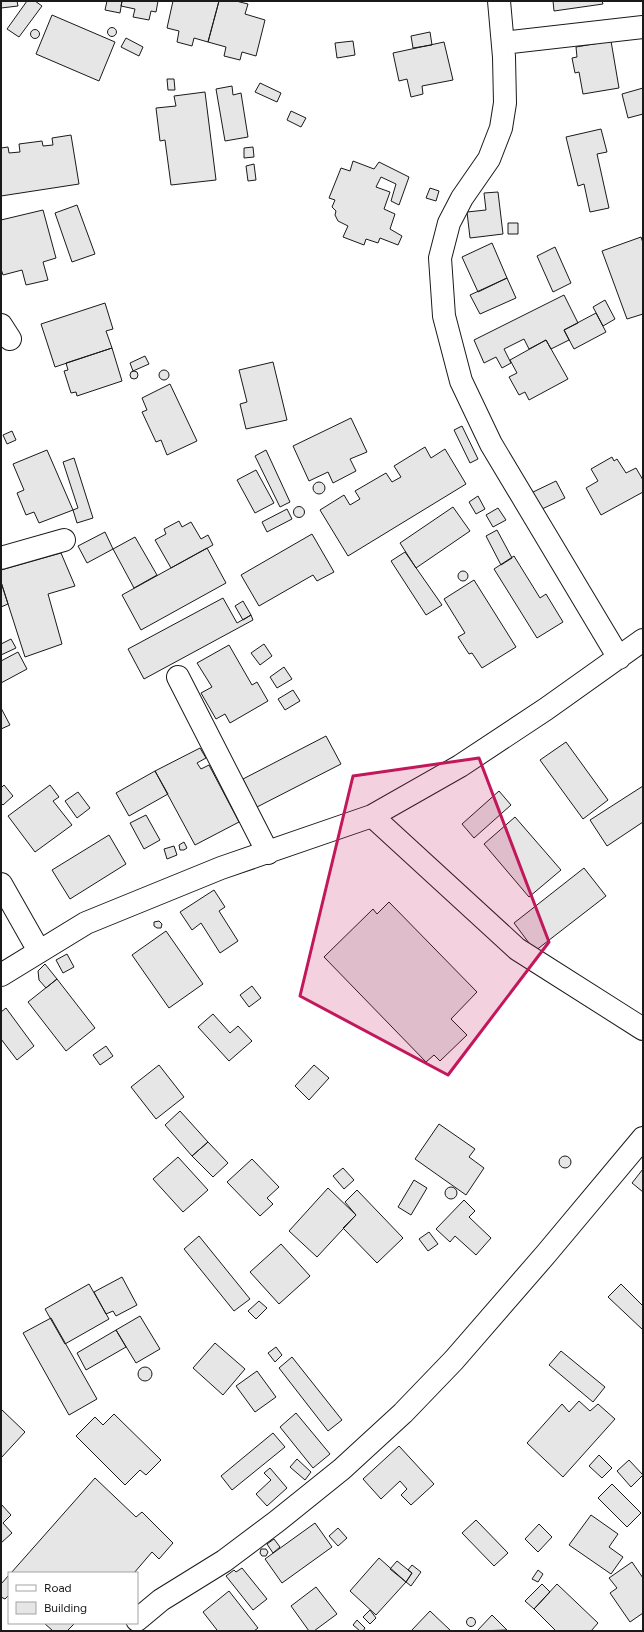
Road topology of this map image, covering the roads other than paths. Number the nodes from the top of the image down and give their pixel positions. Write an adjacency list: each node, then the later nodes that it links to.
1 (499, 1): 3 (street)
2 (643, 27): 3 (street)
3 (503, 43): 7 (street)
4 (64, 540): 5 (street)
5 (1, 558)
6 (643, 640): 7 (street)
7 (618, 658): 9 (street)
8 (178, 677): 10 (street)
9 (372, 816): 10 (street); 14 (street)
10 (268, 853): 12 (street)
11 (1, 884): 12 (street)
12 (39, 951): 13 (street)
13 (1, 975)
14 (643, 1029)
15 (643, 1138): 16 (street)
16 (138, 1619)
17 (133, 1624): 18 (street)
18 (124, 1631)

